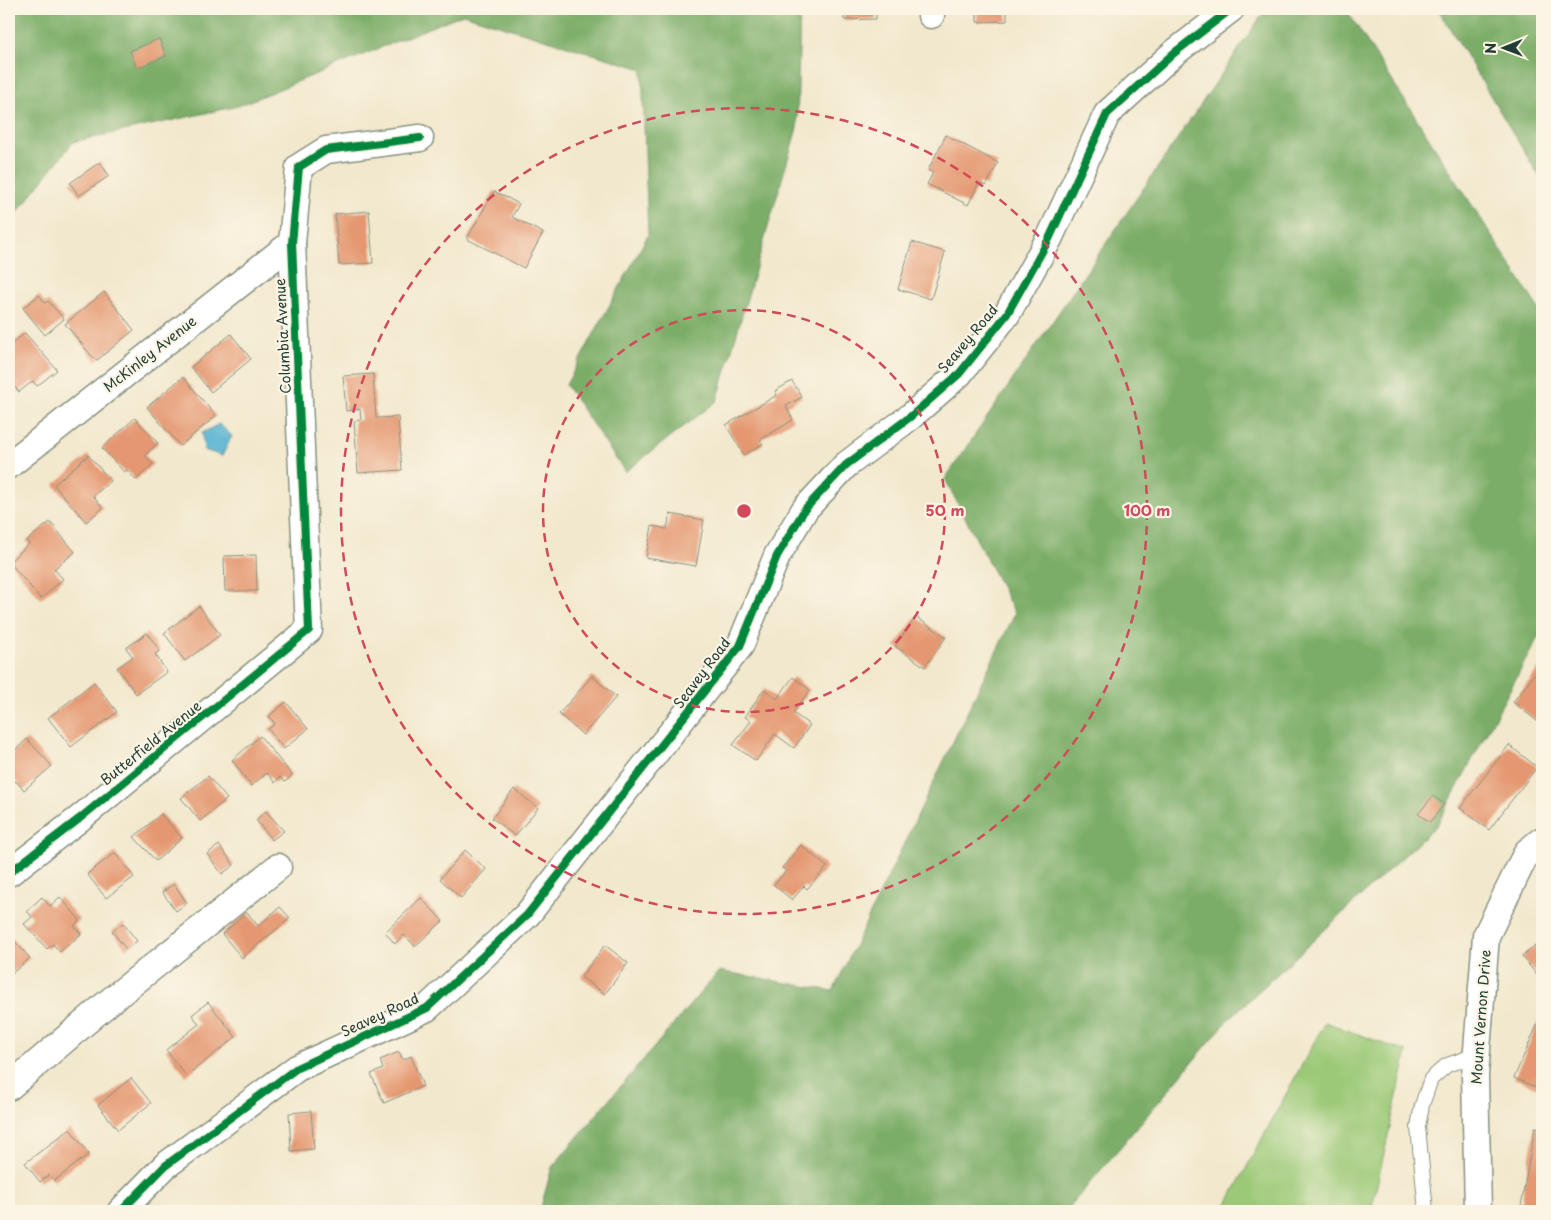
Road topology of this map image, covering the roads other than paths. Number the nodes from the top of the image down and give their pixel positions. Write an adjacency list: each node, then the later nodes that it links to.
1 (1231, 9): 11 (street, Seavey Road)
2 (420, 138): 3 (street, Columbia Avenue)
3 (292, 243): 4 (street, McKinley Avenue); 5 (street, Columbia Avenue)
4 (9, 465)
5 (309, 630): 8 (street, Butterfield Avenue)
6 (1542, 840): 9 (street, Mount Vernon Drive)
7 (278, 866): 10 (street)
8 (9, 873)
9 (1476, 1055): 12 (lane); 13 (street, Mount Vernon Drive)
10 (9, 1087)
11 (121, 1211)
12 (1426, 1211)
13 (1478, 1211)

